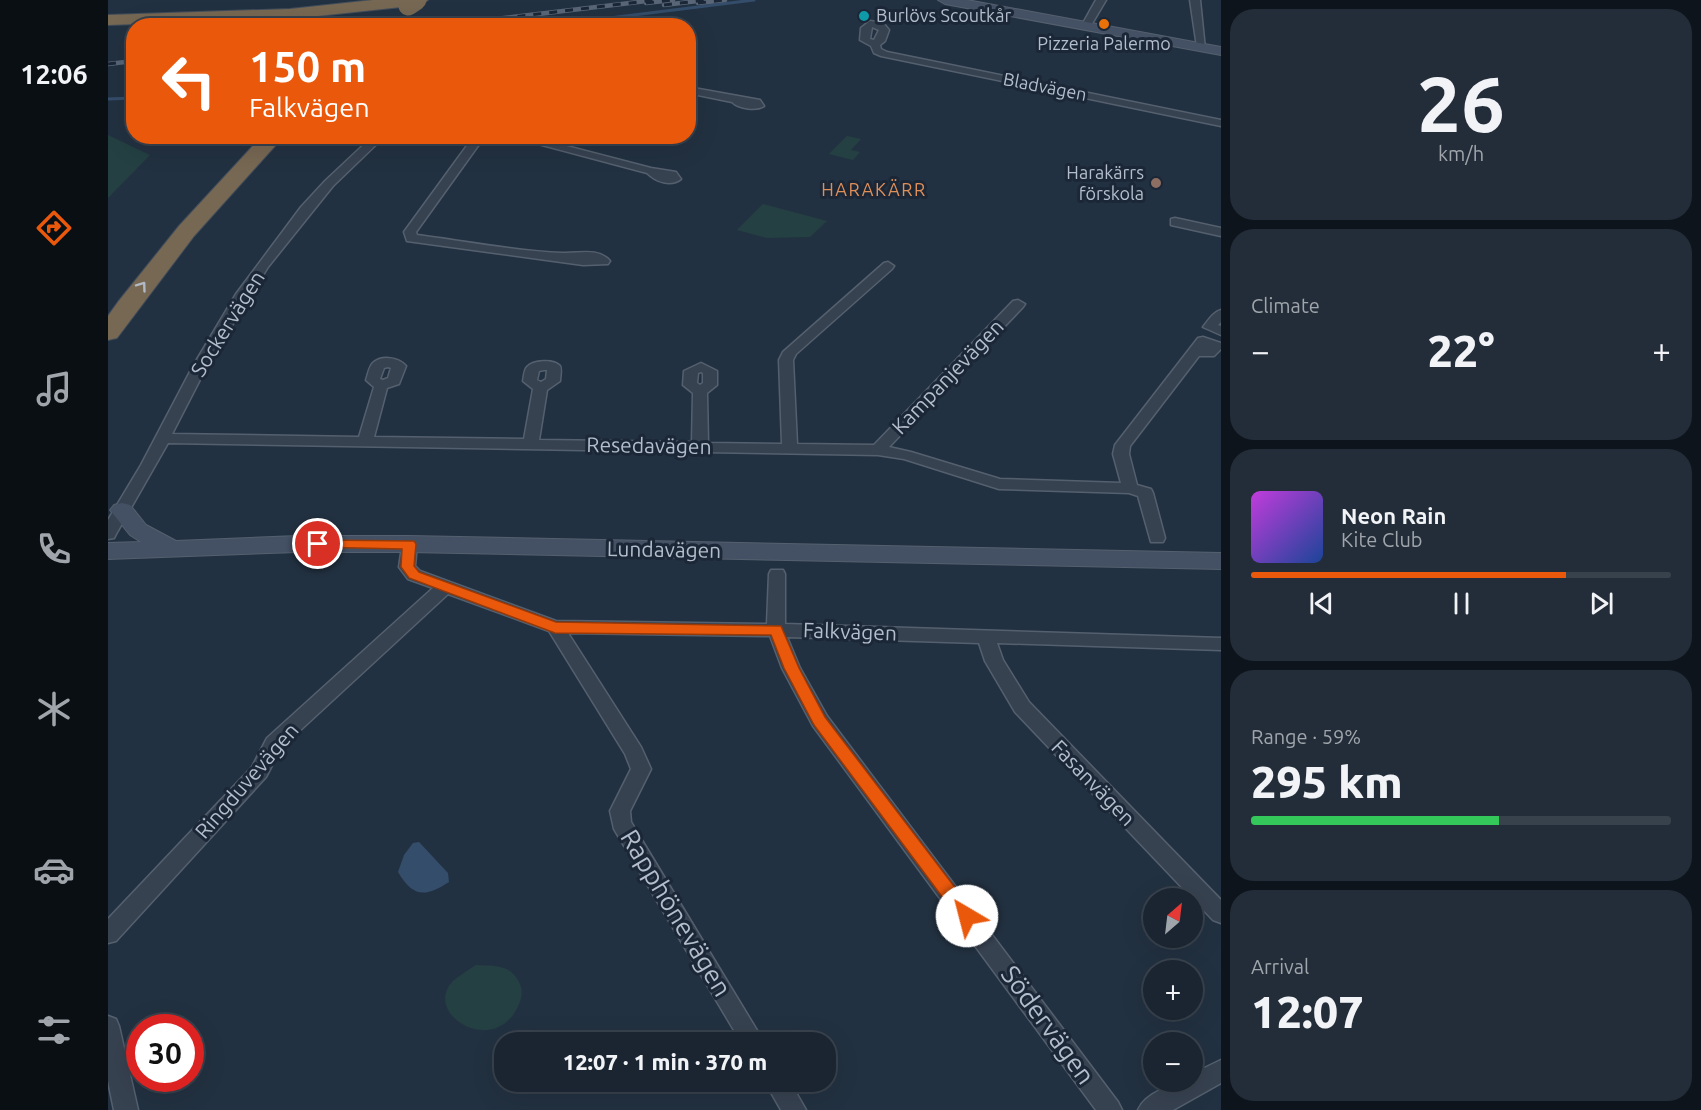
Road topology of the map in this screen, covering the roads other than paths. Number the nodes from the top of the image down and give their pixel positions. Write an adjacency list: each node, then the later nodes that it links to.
1 (283, 0): 6 (highway)
2 (945, 0): 11 (main road)
3 (1101, 0): 11 (street)
4 (1195, 0): 13 (street)
5 (420, 4): 7 (highway); 8 (highway)
6 (108, 14)
7 (169, 18)
8 (393, 18)
9 (126, 19): 10 (highway)
10 (108, 20)
11 (1087, 25): 13 (main road)
12 (875, 44): 17 (street, Bladvägen)
13 (1202, 47): 14 (main road)
14 (1221, 51)
15 (696, 92): 16 (street)
16 (736, 100)
17 (1216, 119)
18 (244, 144): 28 (highway)
19 (267, 144): 32 (highway, one-way to 19)
20 (372, 144): 37 (street, Sockervägen)
21 (474, 144): 26 (street)
22 (545, 144): 23 (street)
23 (651, 171)
24 (1174, 222): 25 (street)
25 (1221, 232)
26 (562, 257)
27 (888, 266): 41 (street)
28 (108, 298)
29 (1018, 304): 42 (street, Kampanjevägen)
30 (1221, 314): 31 (street)
31 (1216, 329)
32 (108, 333)
33 (1195, 352): 43 (street)
34 (381, 386): 38 (street)
35 (540, 388): 39 (street)
36 (700, 391): 40 (street)
37 (163, 438): 38 (street, Resedavägen); 44 (street, Sockervägen)
38 (365, 442): 39 (street, Resedavägen)
39 (531, 445): 40 (street, Resedavägen)
40 (700, 447): 41 (street, Resedavägen)
41 (790, 449): 42 (street, Resedavägen)
42 (878, 450): 43 (street, Resedavägen)
43 (1130, 488): 46 (street)
44 (122, 510): 45 (street, Sockervägen); 48 (main road)
45 (108, 534)
46 (1157, 538)
47 (409, 544): 48 (main road, Lundavägen); 50 (main road, Lundavägen); 52 (street, Falkvägen)
48 (173, 549): 49 (main road, Lundavägen)
49 (108, 551)
50 (1221, 561)
51 (777, 574): 54 (street, Södervägen)
52 (445, 587): 53 (street, Falkvägen); 58 (street, Ringduvevägen)
53 (555, 627): 54 (street, Falkvägen); 60 (street, Rapphönevägen)
54 (776, 630): 55 (street, Falkvägen); 65 (street, Södervägen)
55 (986, 638): 56 (street, Falkvägen); 57 (street, Fasanvägen)
56 (1221, 644)
57 (1221, 914)
58 (108, 934)
59 (108, 1026): 63 (street)
60 (747, 1032)
61 (1221, 1071): 66 (street)
62 (783, 1092): 64 (street)
63 (126, 1110)
64 (794, 1110)
65 (1110, 1110)
66 (1149, 1110)

